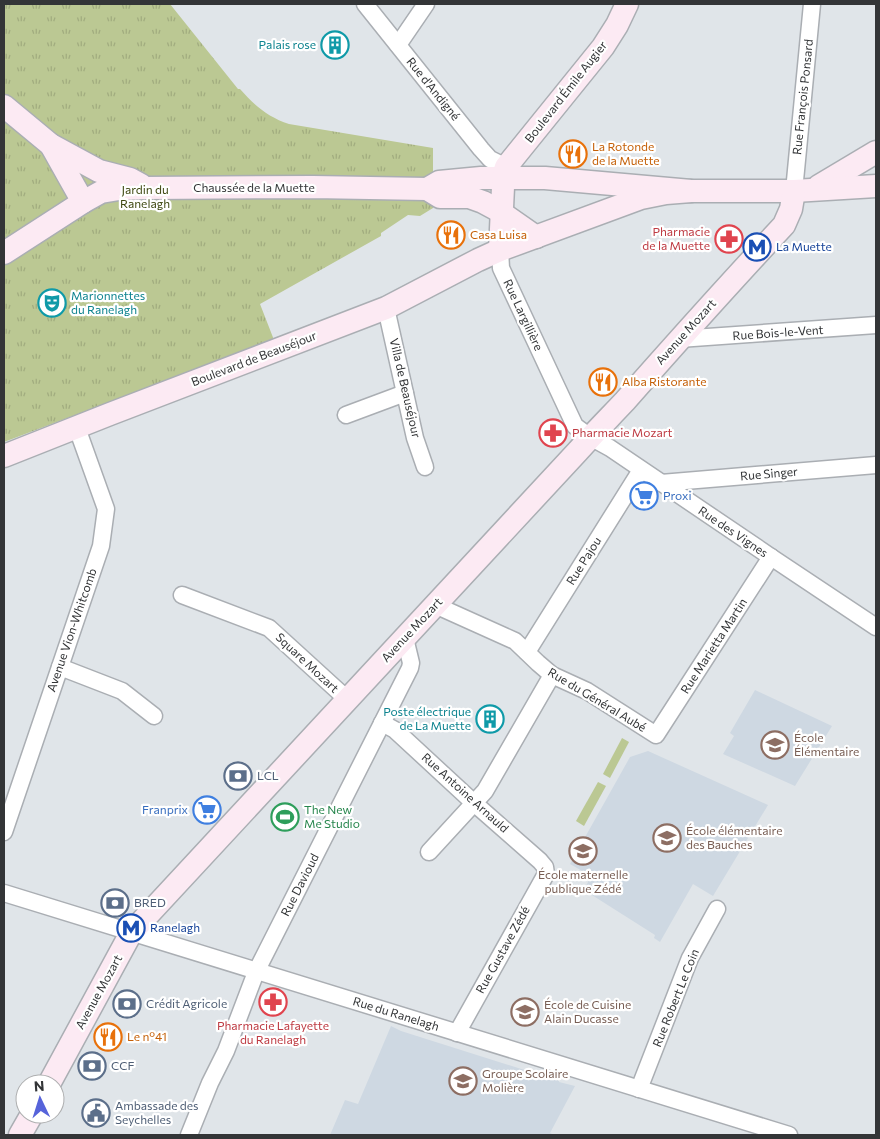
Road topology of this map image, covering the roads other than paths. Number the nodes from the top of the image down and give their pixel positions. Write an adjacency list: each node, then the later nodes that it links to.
1 (365, 4): 5 (street, Rue d'Andigné)
2 (426, 4): 5 (street)
3 (626, 4): 9 (street, Boulevard Émile Augier)
4 (812, 4): 13 (street, Rue François Ponsard)
5 (398, 45): 9 (street, Rue d'Andigné)
6 (4, 106): 7 (street)
7 (51, 145): 11 (street); 15 (street)
8 (876, 152): 13 (street)
9 (505, 173): 12 (street, Chaussée de la Muette); 14 (street, Chaussée de la Muette); 16 (street, Rue Largillière)
10 (872, 183): 13 (street, Chaussée de la Muette)
11 (146, 188): 12 (street, Chaussée de la Muette); 15 (street, Chaussée de la Muette)
12 (428, 189): 16 (street, Chaussée de la Muette)
13 (803, 190): 14 (street, Chaussée de la Muette); 22 (street, Avenue Mozart)
14 (691, 191): 17 (street, Chaussée de la Muette)
15 (83, 202): 19 (street, Chaussée de la Muette)
16 (502, 214): 17 (street, Chaussée de la Muette); 18 (street, Rue Largillière)
17 (536, 237): 18 (street, Chaussée de la Muette)
18 (500, 250): 20 (street, Boulevard de Beauséjour); 26 (street, Rue Largillière)
19 (4, 253)
20 (386, 308): 23 (street, Villa de Beauséjour); 25 (street, Boulevard de Beauséjour)
21 (876, 325): 22 (street, Rue Bois-le-Vent)
22 (679, 339): 26 (street, Avenue Mozart)
23 (405, 393): 24 (street); 29 (street, Villa de Beauséjour)
24 (346, 415)
25 (76, 428): 27 (street, Boulevard de Beauséjour); 38 (street, Avenue Vion-Whitcomb)
26 (590, 437): 30 (street, Rue des Vignes); 34 (street, Avenue Mozart)
27 (4, 456)
28 (876, 465): 31 (street, Rue Singer)
29 (425, 467)
30 (641, 470): 31 (street, Rue des Vignes); 37 (street, Rue Pajou)
31 (661, 483): 32 (street, Rue des Vignes)
32 (771, 558): 35 (street, Rue des Vignes); 43 (street, Rue Marietta Martin)
33 (182, 595): 40 (street, Square Mozart)
34 (435, 605): 36 (street, Avenue Mozart); 37 (street, Rue du Général Aubé)
35 (876, 627)
36 (405, 638): 40 (street, Avenue Mozart); 42 (street, Rue Davioud)
37 (528, 652): 39 (street, Rue du Général Aubé)
38 (60, 667): 41 (street); 45 (street, Avenue Vion-Whitcomb)
39 (552, 675): 43 (street, Rue du Général Aubé); 44 (street)
40 (348, 700): 50 (street, Avenue Mozart)
41 (154, 716)
42 (382, 723): 44 (street, Rue Antoine Arnauld); 51 (street, Rue Davioud)
43 (656, 735)
44 (474, 803): 46 (street); 47 (street, Rue Antoine Arnauld)
45 (4, 832)
46 (429, 852)
47 (546, 867): 52 (street, Rue Gustave Zédé)
48 (4, 893): 50 (street, Rue du Ranelagh)
49 (717, 909): 54 (street, Rue Robert Le Coin)
50 (132, 933): 51 (street, Rue du Ranelagh); 53 (street, Avenue Mozart)
51 (256, 972): 52 (street, Rue du Ranelagh); 57 (street, Rue Davioud)
52 (457, 1033): 54 (street, Rue du Ranelagh)
53 (54, 1074)
54 (639, 1089): 58 (street, Rue du Ranelagh)
55 (26, 1124): 56 (street)
56 (20, 1135)
57 (189, 1135)
58 (789, 1135)

